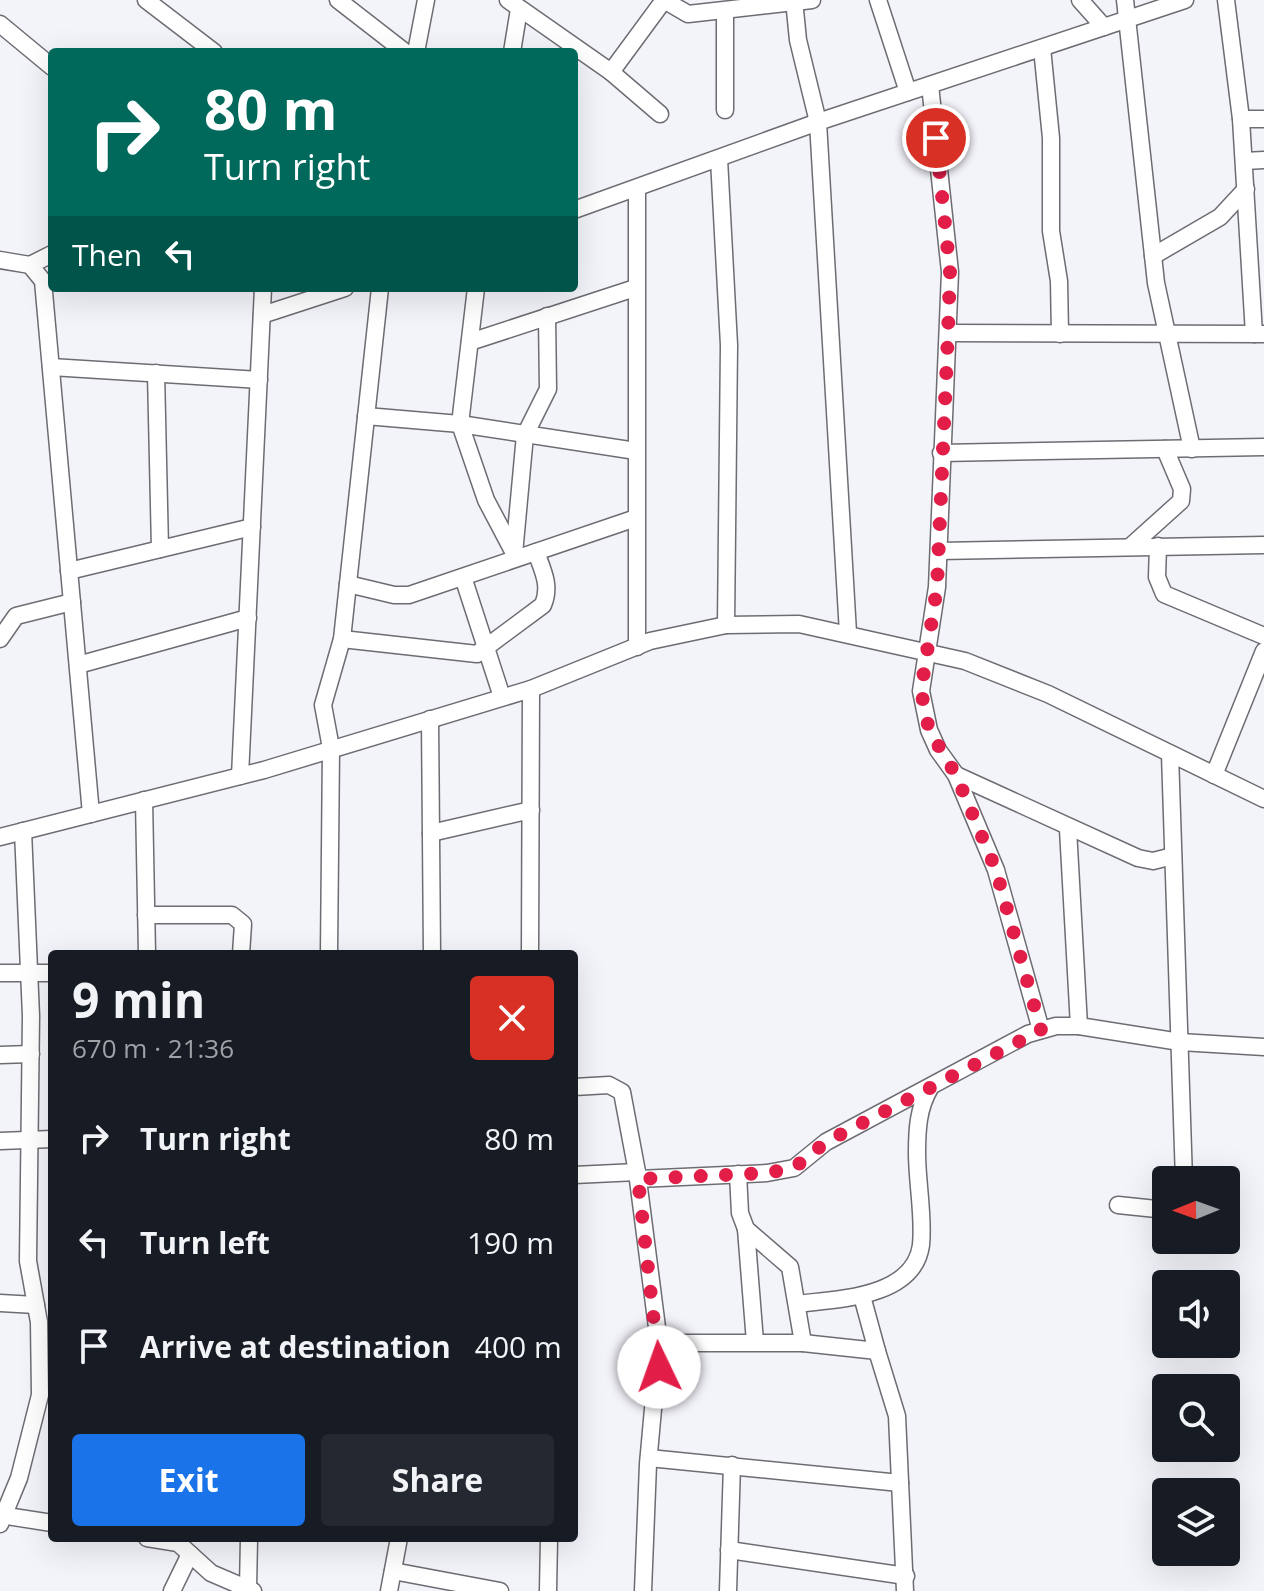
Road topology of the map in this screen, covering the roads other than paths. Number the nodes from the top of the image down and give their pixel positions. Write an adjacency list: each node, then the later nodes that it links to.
1 (146, 0): 17 (street)
2 (338, 0): 18 (street)
3 (426, 0): 19 (street)
4 (664, 0): 13 (street); 25 (street)
5 (812, 0): 11 (street)
6 (878, 0): 27 (street)
7 (1080, 0): 16 (street)
8 (1125, 0): 14 (street)
9 (1185, 0): 14 (street)
10 (1226, 0): 30 (street)
11 (794, 2): 13 (street); 32 (street)
12 (514, 4): 20 (street); 21 (street)
13 (725, 11): 28 (street)
14 (1128, 19): 16 (street); 40 (street)
15 (0, 24): 24 (street)
16 (1104, 27): 22 (street)
17 (209, 48)
18 (400, 48)
19 (417, 48)
20 (512, 48)
21 (577, 48)
22 (1042, 48): 26 (street); 52 (street)
23 (578, 49): 25 (street)
24 (48, 64)
25 (611, 72): 29 (street)
26 (930, 85): 27 (street); 51 (street)
27 (908, 92): 32 (street)
28 (725, 110)
29 (660, 114)
30 (1241, 119): 31 (street); 35 (street)
31 (1264, 119)
32 (818, 122): 33 (street); 82 (street)
33 (719, 159): 36 (street); 81 (street)
34 (1264, 160): 35 (street)
35 (1244, 161): 37 (street)
36 (637, 189): 38 (street); 44 (street)
37 (1246, 189): 40 (street); 54 (street)
38 (578, 209)
39 (48, 256): 42 (street)
40 (1153, 256): 53 (street)
41 (0, 260): 42 (street)
42 (30, 265): 43 (street)
43 (47, 281): 56 (street)
44 (635, 288): 50 (street); 65 (street)
45 (263, 292): 49 (street)
46 (333, 292): 49 (street)
47 (380, 292): 59 (street)
48 (476, 292): 55 (street)
49 (262, 315): 58 (street)
50 (547, 316): 55 (street); 61 (street)
51 (948, 333): 52 (street); 66 (street)
52 (1060, 334): 53 (street)
53 (1165, 334): 54 (street); 64 (street)
54 (1259, 334)
55 (470, 342): 60 (street)
56 (51, 367): 57 (street); 76 (street)
57 (156, 373): 58 (street); 72 (street)
58 (259, 380): 68 (street)
59 (366, 416): 60 (street); 78 (street)
60 (460, 424): 61 (street); 75 (street)
61 (525, 435): 65 (street); 75 (street)
62 (1264, 447): 64 (street)
63 (1165, 449): 64 (street); 66 (street); 70 (street)
64 (1192, 449)
65 (636, 451): 67 (street)
66 (941, 453): 73 (street)
67 (636, 518): 74 (street); 86 (street)
68 (252, 527): 72 (street); 80 (street)
69 (1264, 545): 71 (street)
70 (1131, 546): 71 (street); 73 (street)
71 (1158, 546): 83 (street)
72 (160, 549): 76 (street)
73 (939, 551): 89 (street)
74 (536, 552): 75 (street); 87 (street)
75 (514, 556): 77 (street)
76 (69, 571): 79 (street)
77 (463, 577): 78 (street); 87 (street)
78 (348, 584): 85 (street)
79 (72, 602): 84 (street); 90 (street)
80 (248, 618): 90 (street); 98 (street)
81 (726, 625): 82 (street); 86 (street)
82 (848, 633): 89 (street)
83 (1264, 636)
84 (0, 639)
85 (342, 639): 87 (street); 94 (street)
86 (637, 647): 91 (street)
87 (487, 649): 92 (street)
88 (1264, 651): 97 (street)
89 (929, 652): 95 (street); 96 (street)
90 (78, 665): 102 (street)
91 (531, 689): 92 (street); 101 (street)
92 (502, 697): 93 (street)
93 (430, 719): 94 (street); 105 (street)
94 (331, 748): 98 (street); 111 (street)
95 (1170, 754): 97 (street); 107 (street)
96 (956, 775): 103 (street); 118 (street)
97 (1214, 775): 99 (street)
98 (240, 776): 100 (street)
99 (1264, 799)
100 (144, 800): 102 (street); 108 (street)
101 (531, 810): 105 (street); 113 (street)
102 (91, 814): 104 (street)
103 (1068, 829): 107 (street); 117 (street)
104 (23, 831): 106 (street); 114 (street)
105 (431, 833): 112 (street)
106 (0, 837)
107 (1173, 856): 119 (street)
108 (146, 915): 109 (street); 110 (street)
109 (147, 950)
110 (241, 950)
111 (329, 950)
112 (432, 950)
113 (530, 950)
114 (29, 972): 115 (street); 116 (street); 121 (street)
115 (0, 973)
116 (48, 973)
117 (1079, 1026): 118 (street); 119 (street)
118 (1041, 1030): 124 (street)
119 (1180, 1042): 120 (street); 128 (street)
120 (1264, 1047)
121 (31, 1054): 122 (street); 126 (street)
122 (0, 1055)
123 (578, 1087): 131 (street)
124 (930, 1088): 129 (street); 135 (street)
125 (48, 1139): 126 (street)
126 (29, 1140): 127 (street); 138 (street)
127 (0, 1141)
128 (1184, 1166)
129 (738, 1174): 131 (street); 134 (street)
130 (578, 1175): 131 (street)
131 (637, 1175): 140 (street)
132 (1118, 1205): 133 (street)
133 (1152, 1209)
134 (746, 1229): 137 (street); 139 (street)
135 (862, 1296): 137 (street); 142 (street)
136 (0, 1303): 138 (street)
137 (797, 1304): 141 (street)
138 (36, 1305): 146 (street)
139 (755, 1342): 140 (street); 141 (street)
140 (659, 1343): 143 (street)
141 (803, 1343): 142 (street)
142 (877, 1351): 145 (street)
143 (649, 1458): 144 (street); 161 (street)
144 (732, 1465): 145 (street); 152 (street)
145 (900, 1483): 155 (street)
146 (1, 1518): 147 (street)
147 (48, 1523)
148 (172, 1542): 153 (street)
149 (249, 1542): 156 (street)
150 (398, 1542): 154 (street)
151 (549, 1542): 160 (street)
152 (729, 1550): 155 (street); 162 (street)
153 (190, 1554): 156 (street); 157 (street)
154 (393, 1571): 158 (street); 159 (street)
155 (906, 1584)
156 (250, 1590)
157 (172, 1591)
158 (389, 1591)
159 (500, 1591)
160 (548, 1591)
161 (643, 1591)
162 (728, 1591)

